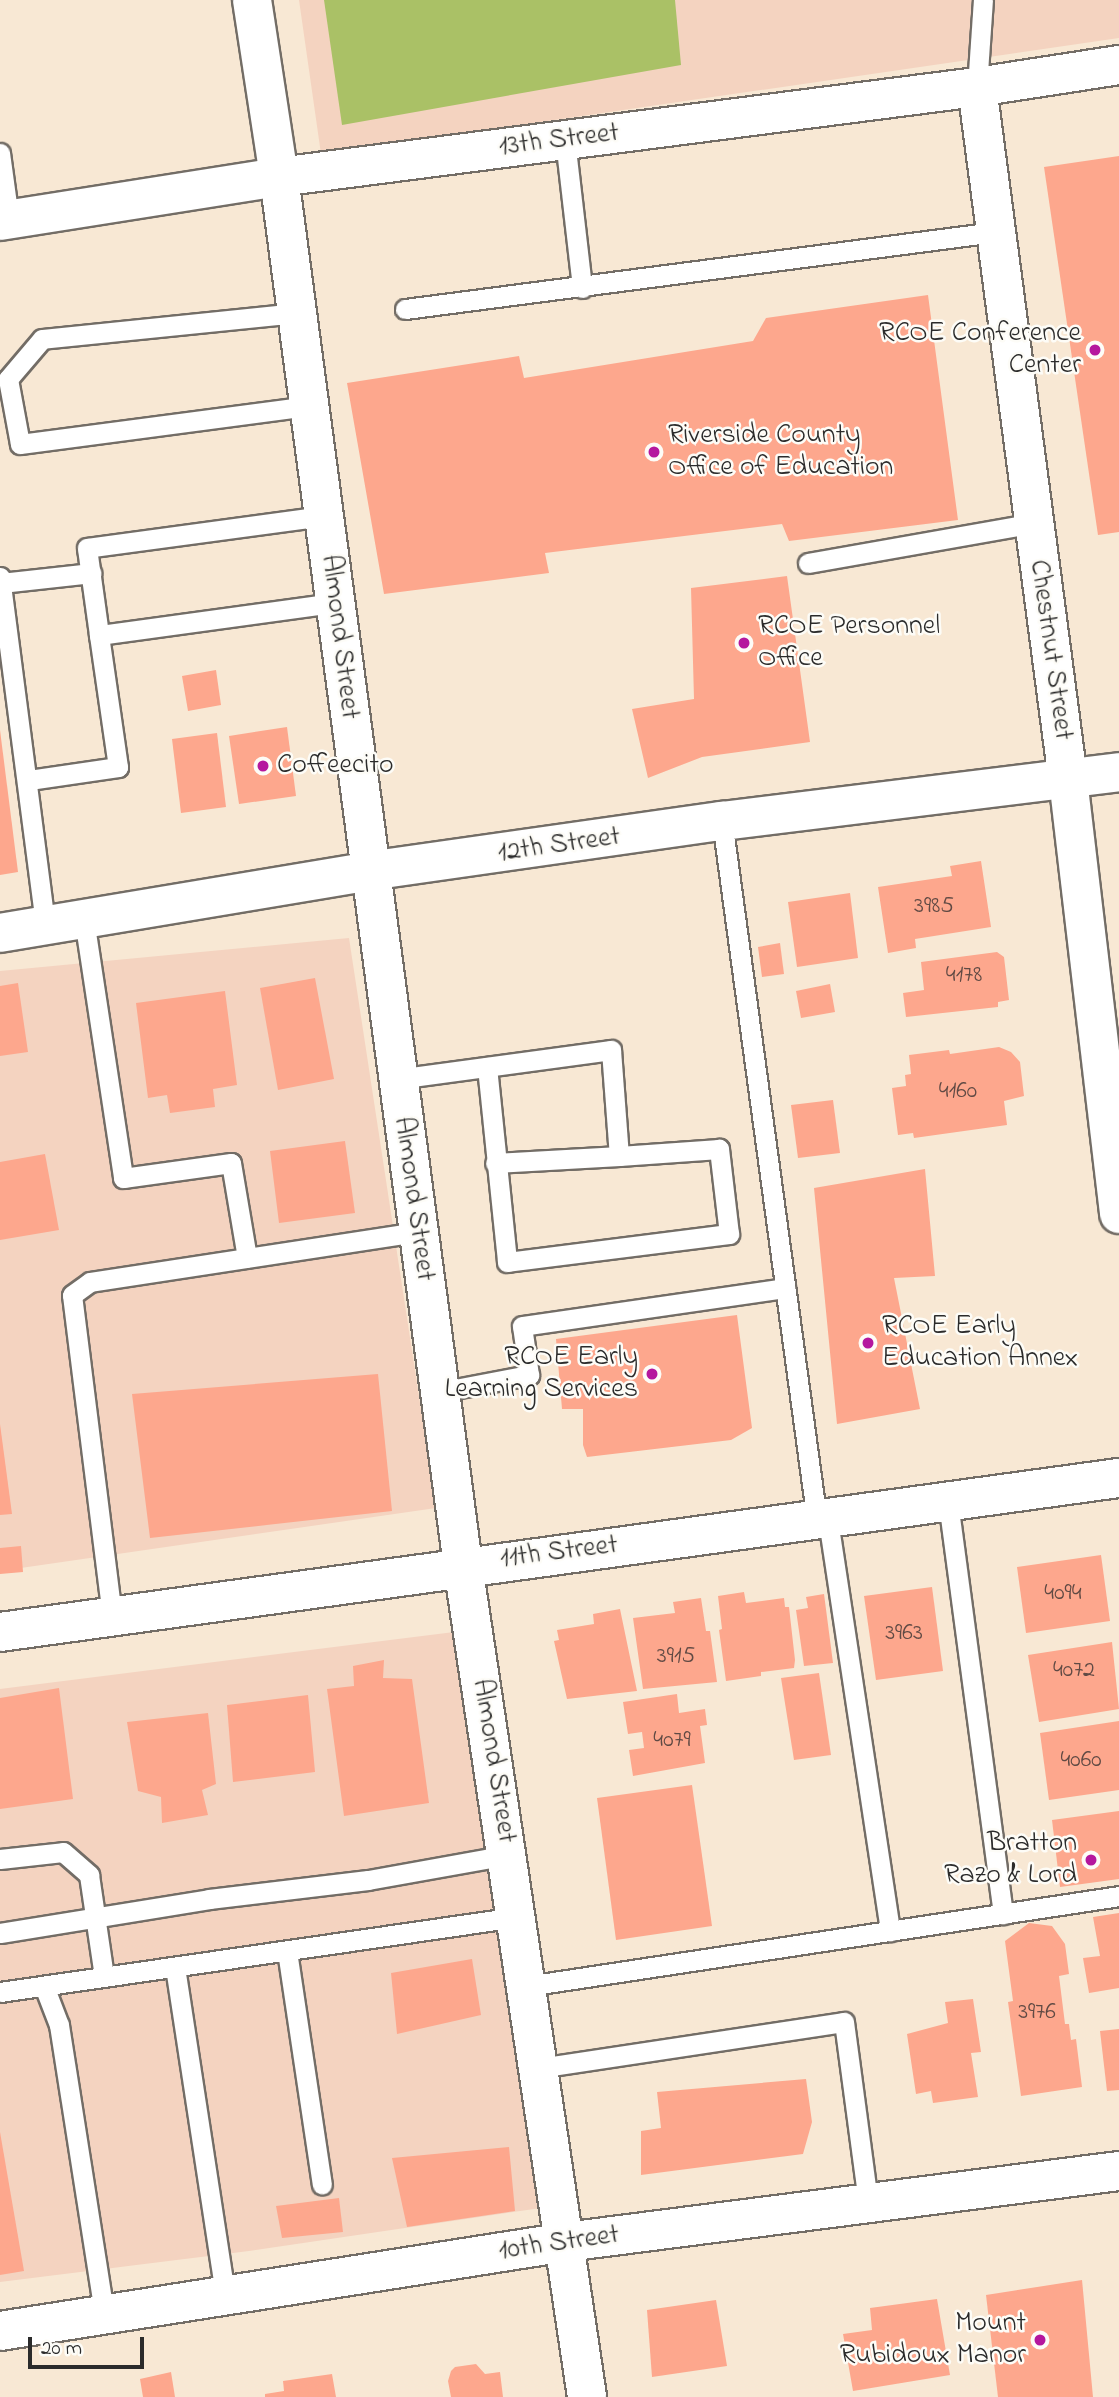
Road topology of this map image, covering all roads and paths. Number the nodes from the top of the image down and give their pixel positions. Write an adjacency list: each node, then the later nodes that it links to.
1 (252, 0): 7 (street, Almond Street)
2 (983, 0): 4 (lane)
3 (1119, 65): 4 (street, 13th Street)
4 (977, 87): 5 (street, 13th Street); 9 (street, Chestnut Street)
5 (565, 140): 7 (street, 13th Street); 10 (lane)
6 (0, 153): 8 (lane)
7 (279, 177): 8 (street, 13th Street); 12 (street, Almond Street)
8 (5, 220)
9 (995, 232): 10 (lane); 15 (street, Chestnut Street)
10 (582, 288): 11 (lane)
11 (405, 309)
12 (297, 313): 13 (street, Almond Street); 13 (lane)
13 (309, 406): 14 (street, Almond Street)
14 (323, 516): 17 (lane); 21 (street, Almond Street)
15 (1034, 523): 16 (lane); 24 (street, Chestnut Street)
16 (808, 563)
17 (91, 573): 19 (lane); 22 (lane)
18 (0, 577): 19 (lane)
19 (1, 583): 20 (lane)
20 (2, 603): 25 (lane)
21 (334, 603): 22 (lane); 27 (street, Almond Street)
22 (108, 634): 25 (lane)
23 (1119, 772): 24 (street, 12th Street)
24 (1068, 779): 26 (street, 12th Street); 35 (street, Chestnut Street)
25 (29, 780): 29 (lane)
26 (722, 821): 27 (street, 12th Street); 38 (lane)
27 (369, 871): 28 (street, 12th Street); 32 (street, Almond Street)
28 (84, 919): 29 (street, 12th Street); 37 (lane)
29 (45, 925): 30 (street, 12th Street)
30 (0, 933)
31 (487, 1067): 32 (lane); 33 (lane); 34 (lane)
32 (397, 1079): 36 (street, Almond Street)
33 (620, 1156): 34 (lane); 34 (lane)
34 (495, 1163)
35 (1119, 1214)
36 (418, 1232): 37 (lane); 39 (street, Almond Street)
37 (247, 1258): 44 (lane)
38 (785, 1288): 39 (lane); 42 (lane)
39 (439, 1392): 43 (street, Almond Street)
40 (1119, 1478): 41 (street, 11th Street)
41 (948, 1503): 42 (street, 11th Street); 49 (lane)
42 (822, 1521): 43 (street, 11th Street); 52 (lane)
43 (463, 1566): 44 (street, 11th Street); 46 (street, Almond Street)
44 (112, 1616): 45 (street, 11th Street)
45 (0, 1632)
46 (507, 1855): 50 (lane); 51 (street, Almond Street)
47 (0, 1859): 50 (lane)
48 (1119, 1896): 49 (lane)
49 (1003, 1914): 52 (lane)
50 (97, 1917): 53 (lane); 56 (lane)
51 (516, 1917): 54 (lane); 58 (street, Almond Street)
52 (890, 1931): 58 (lane)
53 (0, 1933)
54 (287, 1951): 55 (lane); 62 (lane)
55 (175, 1967): 56 (lane); 65 (lane)
56 (104, 1977): 57 (lane)
57 (44, 1986): 59 (lane); 66 (lane)
58 (527, 1986): 60 (street, Almond Street)
59 (0, 1992)
60 (539, 2068): 63 (lane); 64 (street, Almond Street)
61 (1119, 2171): 63 (street, 10th Street)
62 (322, 2184)
63 (868, 2203): 64 (street, 10th Street)
64 (566, 2242): 65 (street, 10th Street); 68 (street, Almond Street)
65 (225, 2295): 66 (street, 10th Street)
66 (104, 2314): 67 (street, 10th Street)
67 (0, 2331)
68 (587, 2397)

